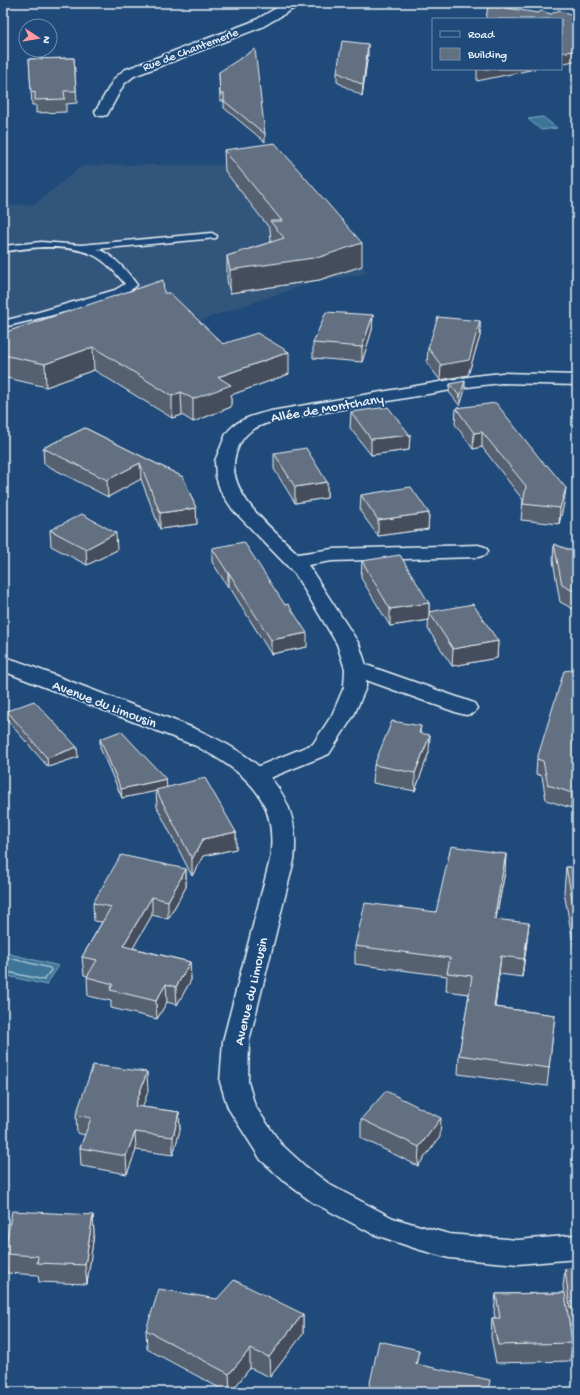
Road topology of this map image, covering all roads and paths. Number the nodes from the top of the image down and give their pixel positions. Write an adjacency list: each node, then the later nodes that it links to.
1 (294, 3): 2 (street, Rue de Chantemerle)
2 (102, 112)
3 (212, 236): 4 (lane)
4 (82, 248): 5 (lane); 6 (lane)
5 (3, 249)
6 (3, 324)
7 (577, 380): 9 (street, Allée de Montchany)
8 (478, 551): 9 (street)
9 (294, 561): 11 (street, Allée de Montchany)
10 (3, 663): 13 (street, Avenue du Limousin)
11 (356, 669): 12 (street); 13 (street, Allée de Montchany)
12 (466, 708)
13 (257, 775): 14 (street, Avenue du Limousin)
14 (577, 1247)

